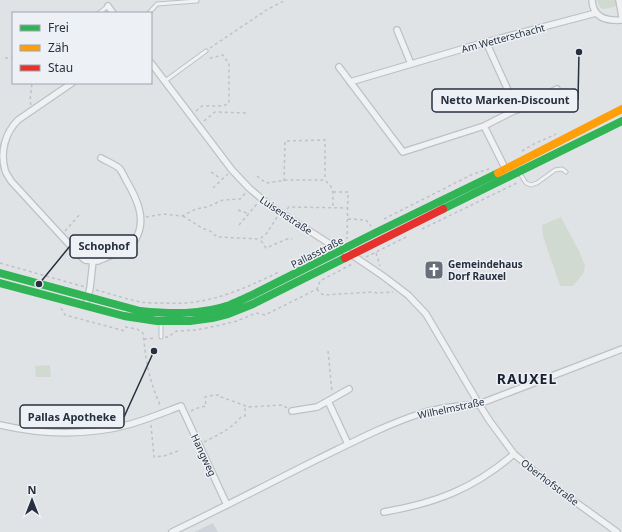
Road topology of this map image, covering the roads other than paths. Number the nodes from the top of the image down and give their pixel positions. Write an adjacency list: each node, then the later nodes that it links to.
1 (592, 0): 8 (street)
2 (619, 0): 9 (street)
3 (197, 1): 7 (lane)
4 (108, 6): 5 (lane); 6 (street)
5 (100, 12)
6 (112, 12)
7 (150, 12)
8 (596, 13): 10 (street); 12 (street, Am Wetterschacht)
9 (622, 17)
10 (622, 20)
11 (396, 30): 15 (street)
12 (486, 42): 15 (street, Am Wetterschacht); 22 (street)
13 (206, 51): 17 (lane)
14 (152, 64): 17 (street, Luisenstraße)
15 (411, 64): 18 (street, Am Wetterschacht)
16 (339, 67): 18 (street)
17 (165, 81): 29 (street, Luisenstraße)
18 (350, 82): 24 (street)
19 (71, 84): 31 (street)
20 (557, 89): 22 (street)
21 (622, 109): 28 (main road, Pallasstraße)
22 (517, 110): 24 (street)
23 (622, 121): 26 (main road, Pallasstraße)
24 (484, 126): 28 (street)
25 (101, 158): 31 (street)
26 (519, 172): 27 (lane); 28 (main road, Pallasstraße)
27 (566, 172)
28 (508, 173): 29 (main road, Pallasstraße); 30 (main road, Pallasstraße)
29 (342, 251): 30 (street, Luisenstraße); 36 (main road, Pallasstraße)
30 (352, 255): 36 (main road, Pallasstraße); 41 (street, Luisenstraße)
31 (93, 261): 34 (street)
32 (0, 273): 34 (main road, Pallasstraße)
33 (0, 283): 35 (main road, Pallasstraße)
34 (88, 297): 35 (street); 36 (main road, Pallasstraße)
35 (85, 306): 36 (main road, Pallasstraße)
36 (160, 317): 37 (lane)
37 (161, 337)
38 (622, 350): 41 (street, Wilhelmstraße)
39 (349, 389): 40 (street)
40 (328, 401): 42 (street); 44 (street)
41 (479, 404): 44 (street, Wilhelmstraße); 45 (street, Oberhofstraße)
42 (292, 411)
43 (0, 425): 46 (street, Hangweg)
44 (348, 444): 46 (street, Wilhelmstraße)
45 (514, 454): 47 (street); 49 (street, Oberhofstraße)
46 (227, 505): 48 (street, Wilhelmstraße)
47 (384, 512)
48 (172, 532)
49 (617, 532)

